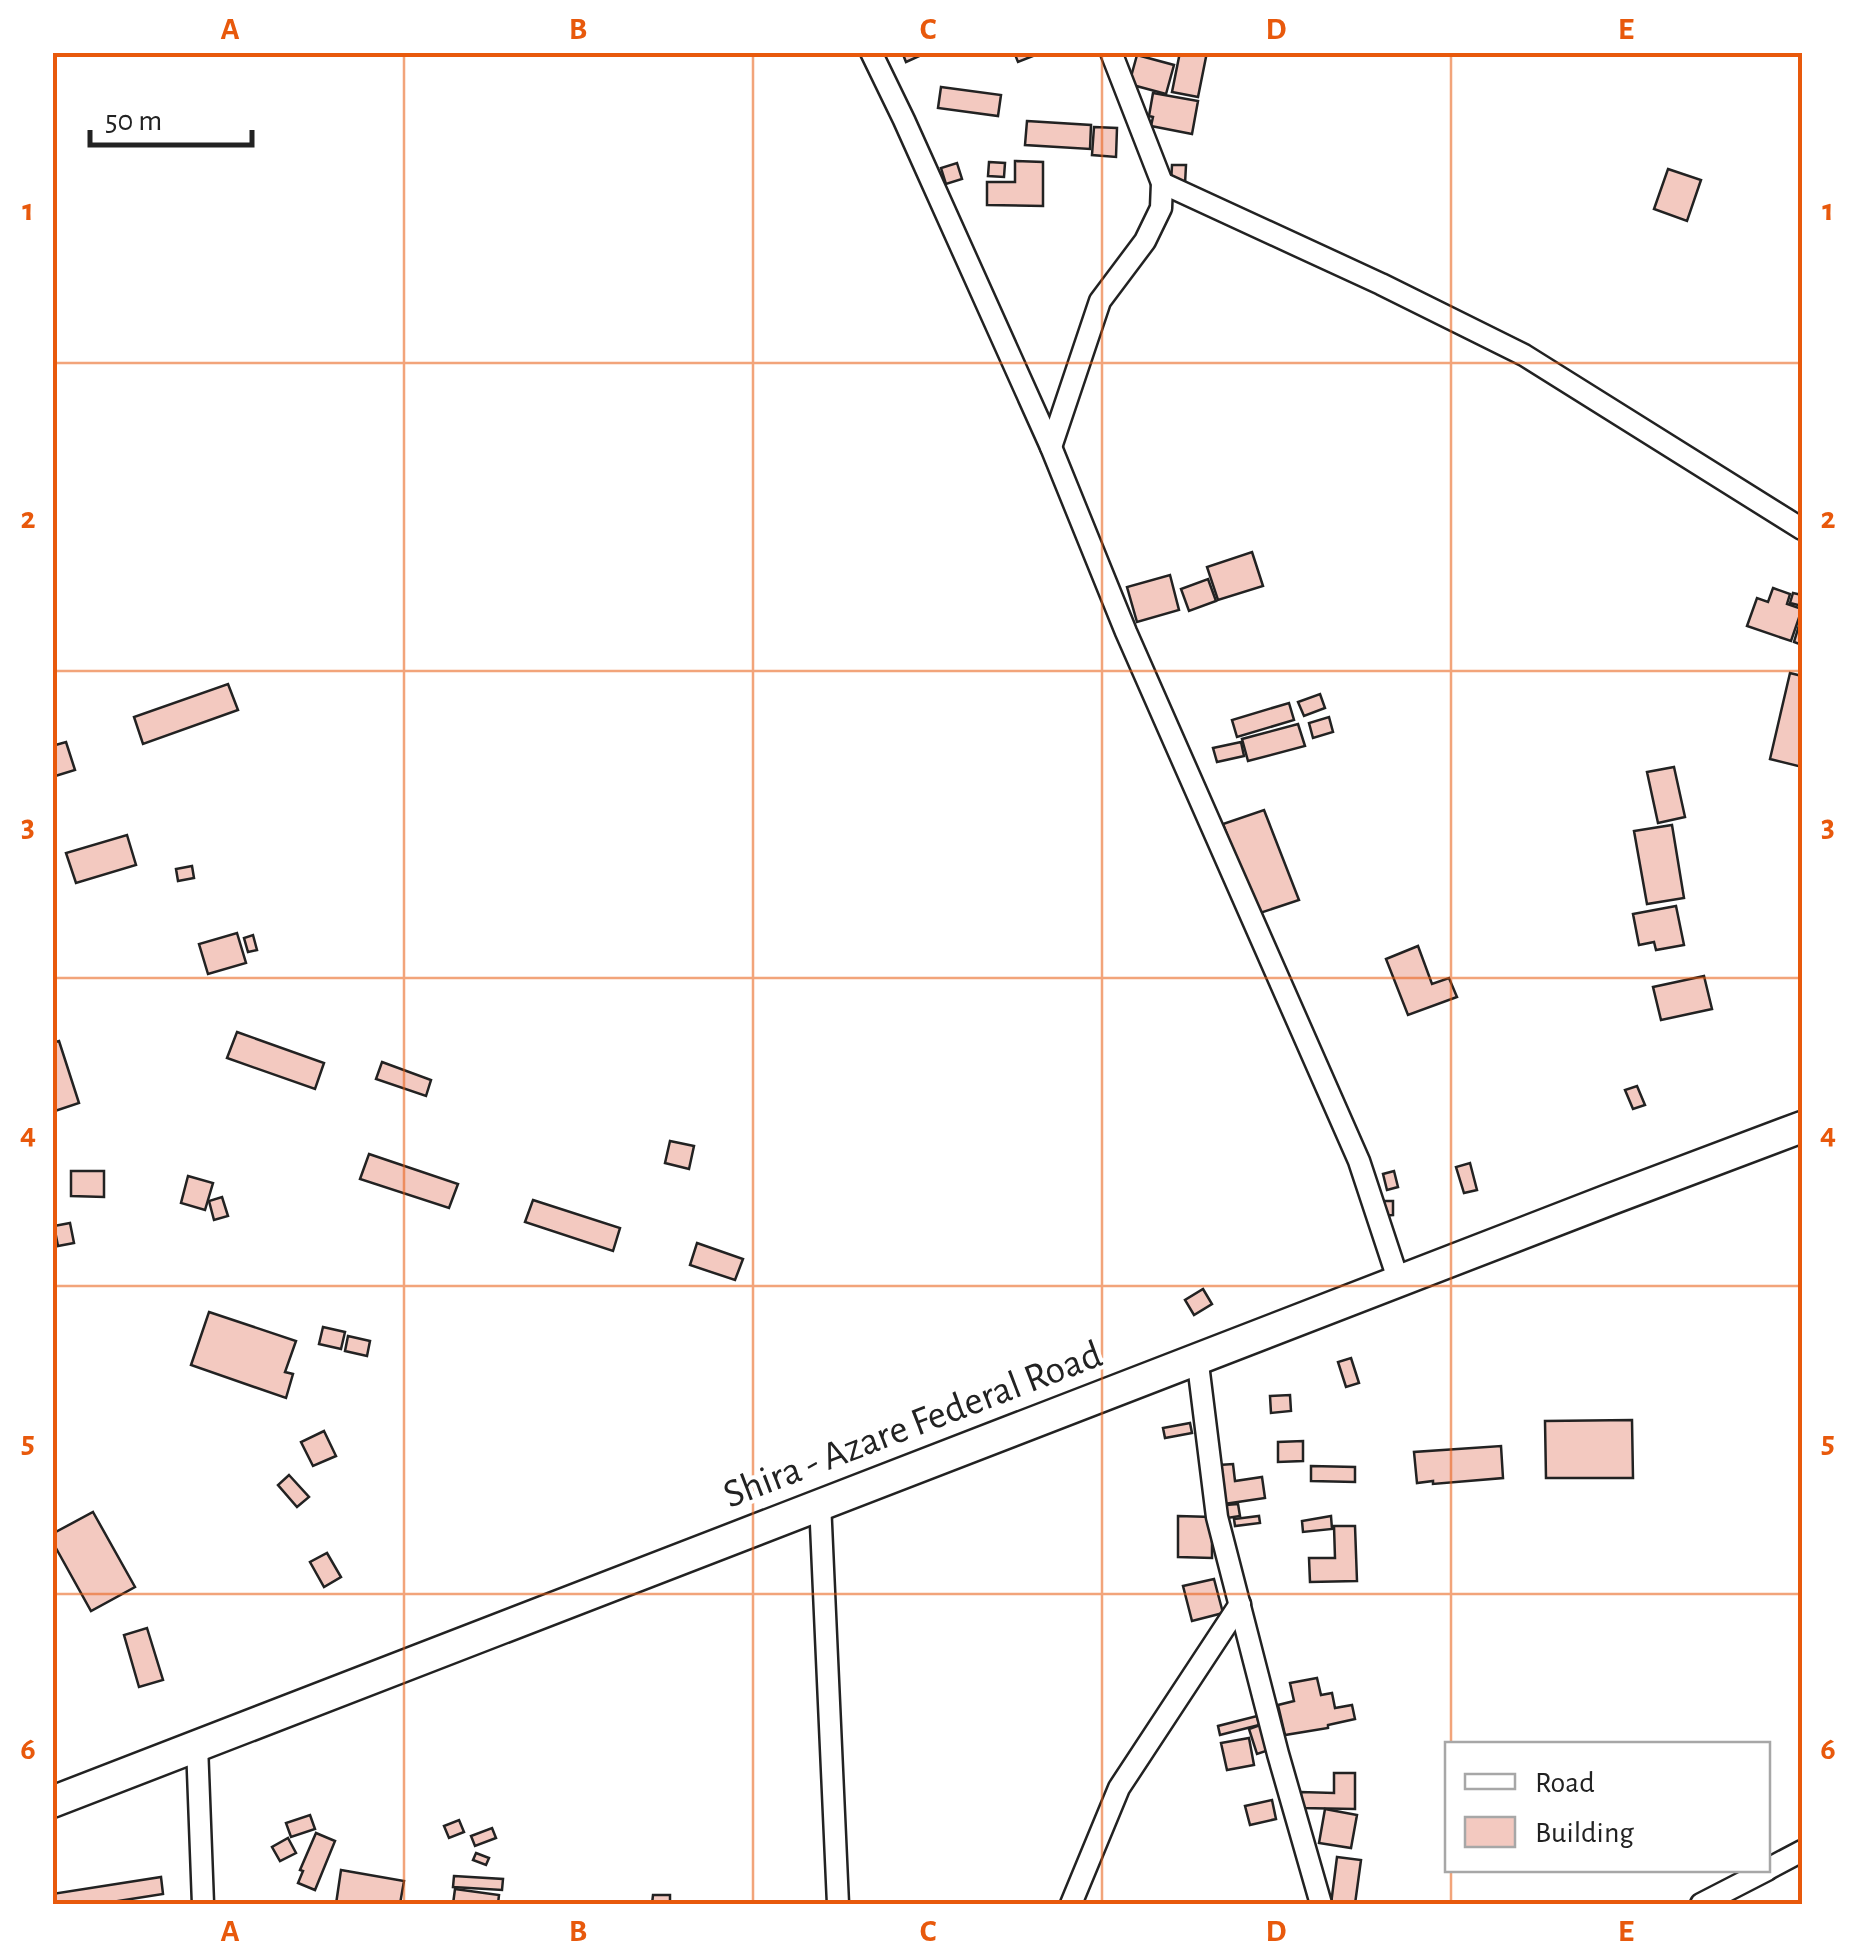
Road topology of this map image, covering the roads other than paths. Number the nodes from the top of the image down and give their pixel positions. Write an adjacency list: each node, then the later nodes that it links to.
1 (871, 52): 4 (street)
2 (1111, 52): 3 (street)
3 (1162, 183): 4 (street); 5 (street)
4 (1051, 447): 7 (street)
5 (1802, 529)
6 (1802, 1127): 7 (main road, Shira - Azare Federal Road)
7 (1398, 1279): 8 (main road, Shira - Azare Federal Road)
8 (1196, 1356): 9 (main road, Shira - Azare Federal Road); 10 (street)
9 (820, 1502): 11 (main road, Shira - Azare Federal Road); 17 (street)
10 (1240, 1604): 18 (street); 19 (street)
11 (197, 1745): 12 (main road, Shira - Azare Federal Road); 16 (street)
12 (52, 1802)
13 (1802, 1851): 14 (street)
14 (1770, 1867)
15 (1761, 1872): 20 (street)
16 (204, 1904)
17 (838, 1904)
18 (1071, 1904)
19 (1321, 1904)
20 (1701, 1904)

